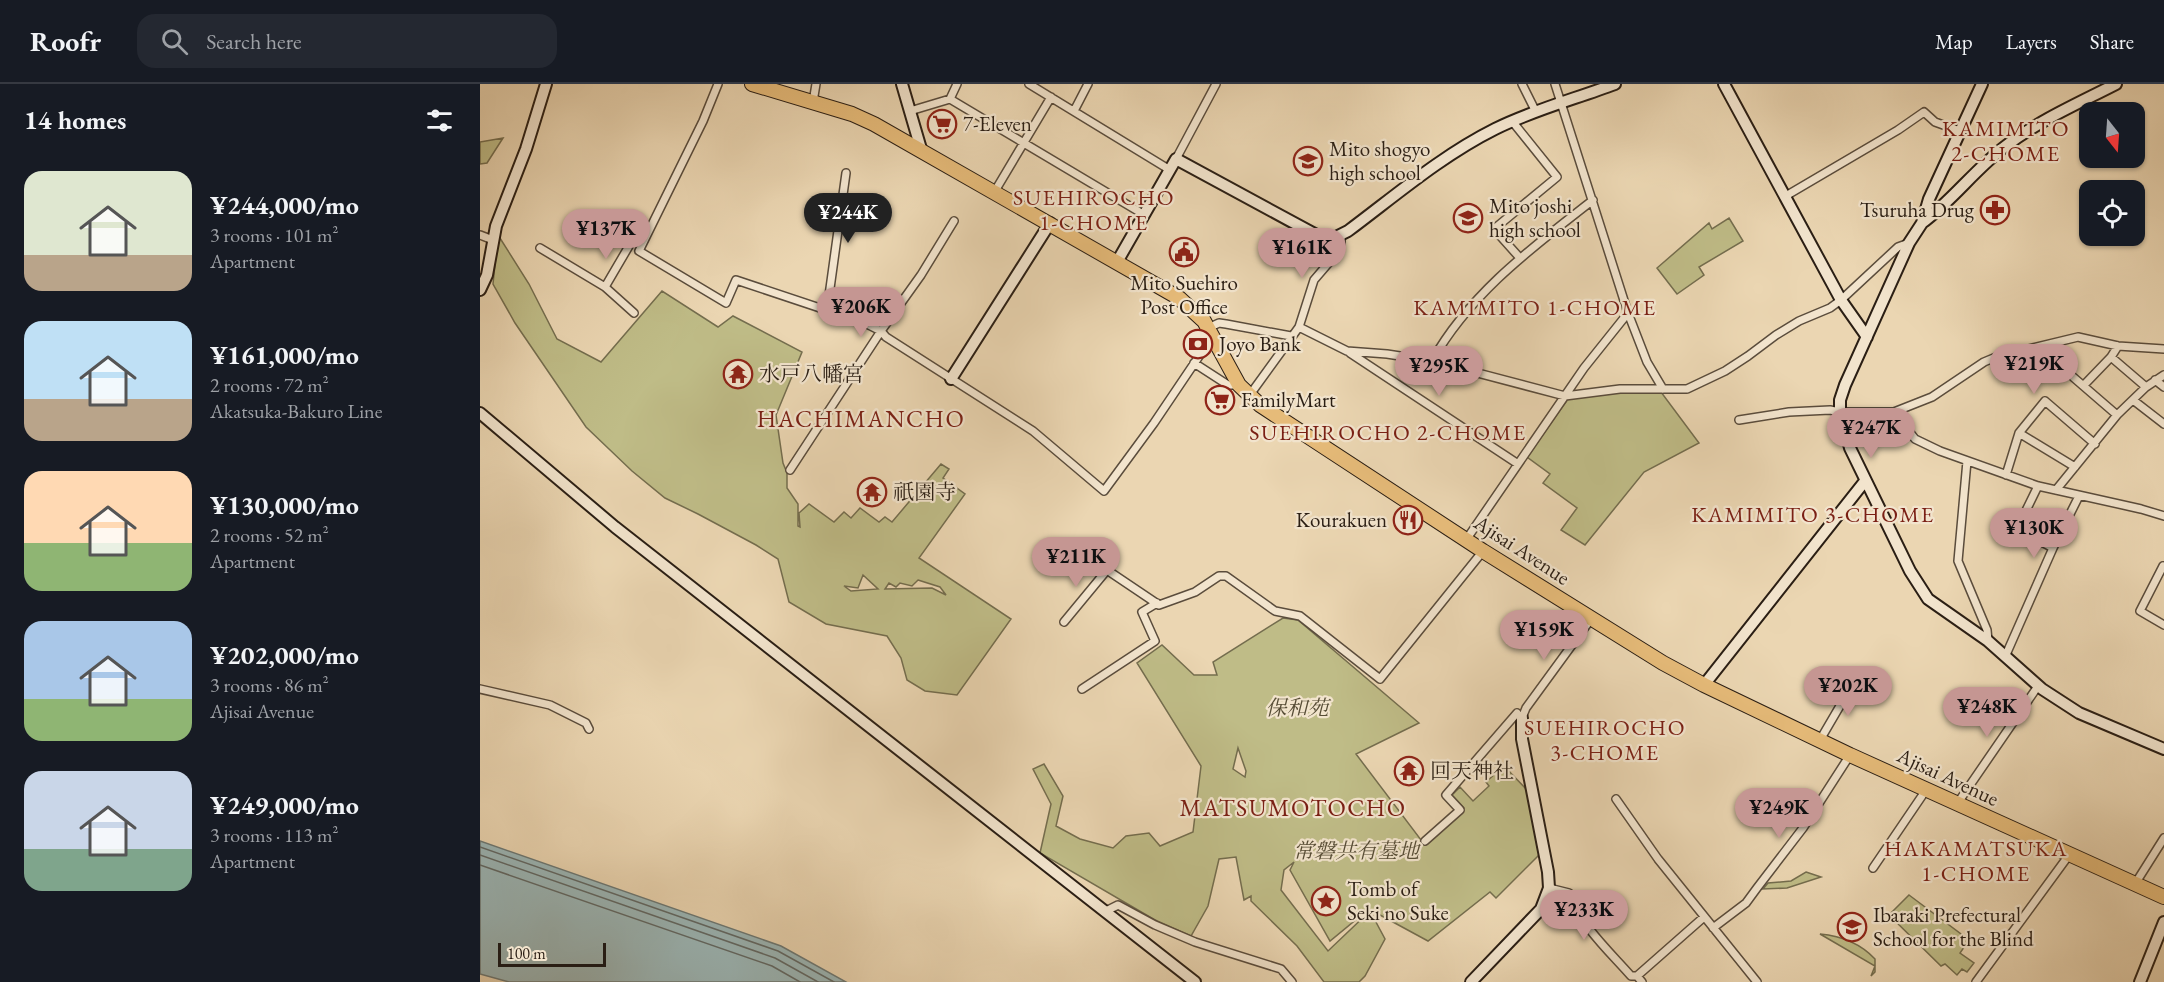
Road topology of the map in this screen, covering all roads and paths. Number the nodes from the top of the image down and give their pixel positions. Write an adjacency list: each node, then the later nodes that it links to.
1 (546, 84): 40 (street)
2 (718, 84): 49 (street)
3 (752, 84): 19 (highway, Ajisai Avenue)
4 (816, 84): 19 (street)
5 (902, 84): 21 (street)
6 (957, 84): 18 (street)
7 (1029, 84): 17 (street)
8 (1088, 84): 22 (street)
9 (1216, 84): 28 (street)
10 (1522, 84): 23 (street)
11 (1555, 84): 20 (street)
12 (1615, 84): 16 (street)
13 (1724, 84): 32 (street)
14 (1982, 84): 25 (street)
15 (2116, 84): 37 (street)
16 (1596, 87): 20 (street)
17 (1051, 98): 22 (street); 26 (street)
18 (950, 99): 21 (street); 26 (street)
19 (813, 102): 27 (highway, Ajisai Avenue)
20 (1562, 103): 23 (street); 33 (street)
21 (910, 111): 27 (street)
22 (1074, 111): 29 (street)
23 (1536, 112): 24 (street)
24 (1512, 121): 39 (street); 44 (street)
25 (1960, 131): 32 (street); 37 (street)
26 (1023, 144): 31 (street); 34 (street)
27 (921, 149): 31 (highway, Ajisai Avenue)
28 (1176, 159): 29 (street); 39 (street)
29 (1170, 170): 34 (street)
30 (846, 173): 49 (street)
31 (995, 191): 36 (highway, Ajisai Avenue)
32 (1784, 197): 48 (street)
33 (1593, 200): 44 (street); 50 (street)
34 (1143, 214): 45 (street)
35 (954, 221): 53 (street)
36 (1050, 223): 45 (highway, Ajisai Avenue); 65 (street)
37 (1922, 223): 41 (street)
38 (480, 235): 40 (street)
39 (1341, 235): 52 (street)
40 (493, 240): 47 (street)
41 (1909, 243): 48 (street); 56 (street)
42 (629, 246): 46 (street)
43 (540, 248): 46 (street)
44 (1520, 258): 61 (street)
45 (1117, 262): 54 (highway, Ajisai Avenue)
46 (605, 287): 51 (street)
47 (480, 290)
48 (1841, 300): 56 (street); 71 (street)
49 (826, 310): 53 (street)
50 (1628, 313): 71 (street); 73 (street)
51 (634, 314)
52 (1299, 327): 55 (street); 59 (street)
53 (880, 331): 65 (street); 86 (street)
54 (1210, 332): 55 (street); 62 (street); 67 (highway, Ajisai Avenue)
55 (1291, 336): 72 (street)
56 (1868, 337): 75 (street)
57 (2118, 346): 58 (street); 60 (street); 76 (street)
58 (2164, 349)
59 (1347, 351): 61 (street); 84 (street)
60 (2111, 357): 68 (street); 69 (street)
61 (1432, 362): 73 (street)
62 (1194, 363): 65 (street); 67 (street)
63 (2164, 375): 66 (street)
64 (2073, 377): 68 (street)
65 (951, 379)
66 (2155, 380): 69 (street); 70 (street)
67 (1239, 385): 72 (highway, Ajisai Avenue)
68 (2084, 385): 78 (street)
69 (2146, 387): 74 (street)
70 (2164, 387)
71 (1663, 389): 73 (street)
72 (1249, 396): 93 (highway, Ajisai Avenue)
73 (1565, 396): 84 (street)
74 (2133, 399): 78 (street); 80 (street)
75 (1840, 412): 76 (street); 79 (street); 88 (street)
76 (1894, 412): 83 (street)
77 (480, 413): 123 (street)
78 (2117, 415): 82 (street)
79 (1739, 420)
80 (2164, 424)
81 (2019, 433): 82 (street); 85 (street); 87 (street)
82 (2095, 444): 85 (street)
83 (1967, 461): 87 (street); 101 (street)
84 (1518, 464): 93 (street)
85 (2075, 467): 90 (street)
86 (790, 470)
87 (2006, 475): 89 (street)
88 (1865, 481): 101 (street); 104 (street)
89 (2038, 486): 90 (street); 94 (street)
90 (2056, 490): 91 (street)
91 (2079, 496): 92 (street); 94 (street)
92 (2164, 516)
93 (1466, 540): 95 (highway, Ajisai Avenue)
94 (2053, 548): 102 (street)
95 (1483, 551): 97 (street); 98 (highway, Ajisai Avenue)
96 (2164, 567): 100 (street)
97 (1157, 603): 99 (street); 107 (street)
98 (1591, 619): 104 (highway, Ajisai Avenue); 108 (street)
99 (1064, 622)
100 (2164, 625)
101 (1988, 641): 102 (street)
102 (2005, 657): 105 (street)
103 (1861, 681): 110 (street)
104 (1704, 685): 110 (highway, Ajisai Avenue)
105 (2038, 686): 111 (street); 115 (street)
106 (480, 689): 109 (street)
107 (1082, 689)
108 (1519, 716): 117 (street); 121 (street)
109 (589, 729)
110 (1820, 740): 112 (highway, Ajisai Avenue)
111 (2164, 749)
112 (1850, 755): 113 (highway, Ajisai Avenue); 126 (street)
113 (1926, 790): 115 (highway, Ajisai Avenue); 119 (street)
114 (1616, 798): 124 (street)
115 (1957, 804): 118 (highway, Ajisai Avenue)
116 (2164, 838): 120 (street)
117 (1425, 841)
118 (2069, 855): 120 (highway, Ajisai Avenue); 132 (street)
119 (1873, 868)
120 (2135, 884): 122 (highway, Ajisai Avenue)
121 (1549, 888): 127 (street); 130 (street)
122 (2164, 897)
123 (1104, 912): 128 (street); 129 (street)
124 (1704, 917): 126 (street); 127 (street)
125 (2164, 922): 133 (street)
126 (1713, 928): 131 (street)
127 (1639, 979)
128 (1195, 982)
129 (1292, 982)
130 (1471, 982)
131 (1757, 982)
132 (1976, 982)
133 (2140, 982)

